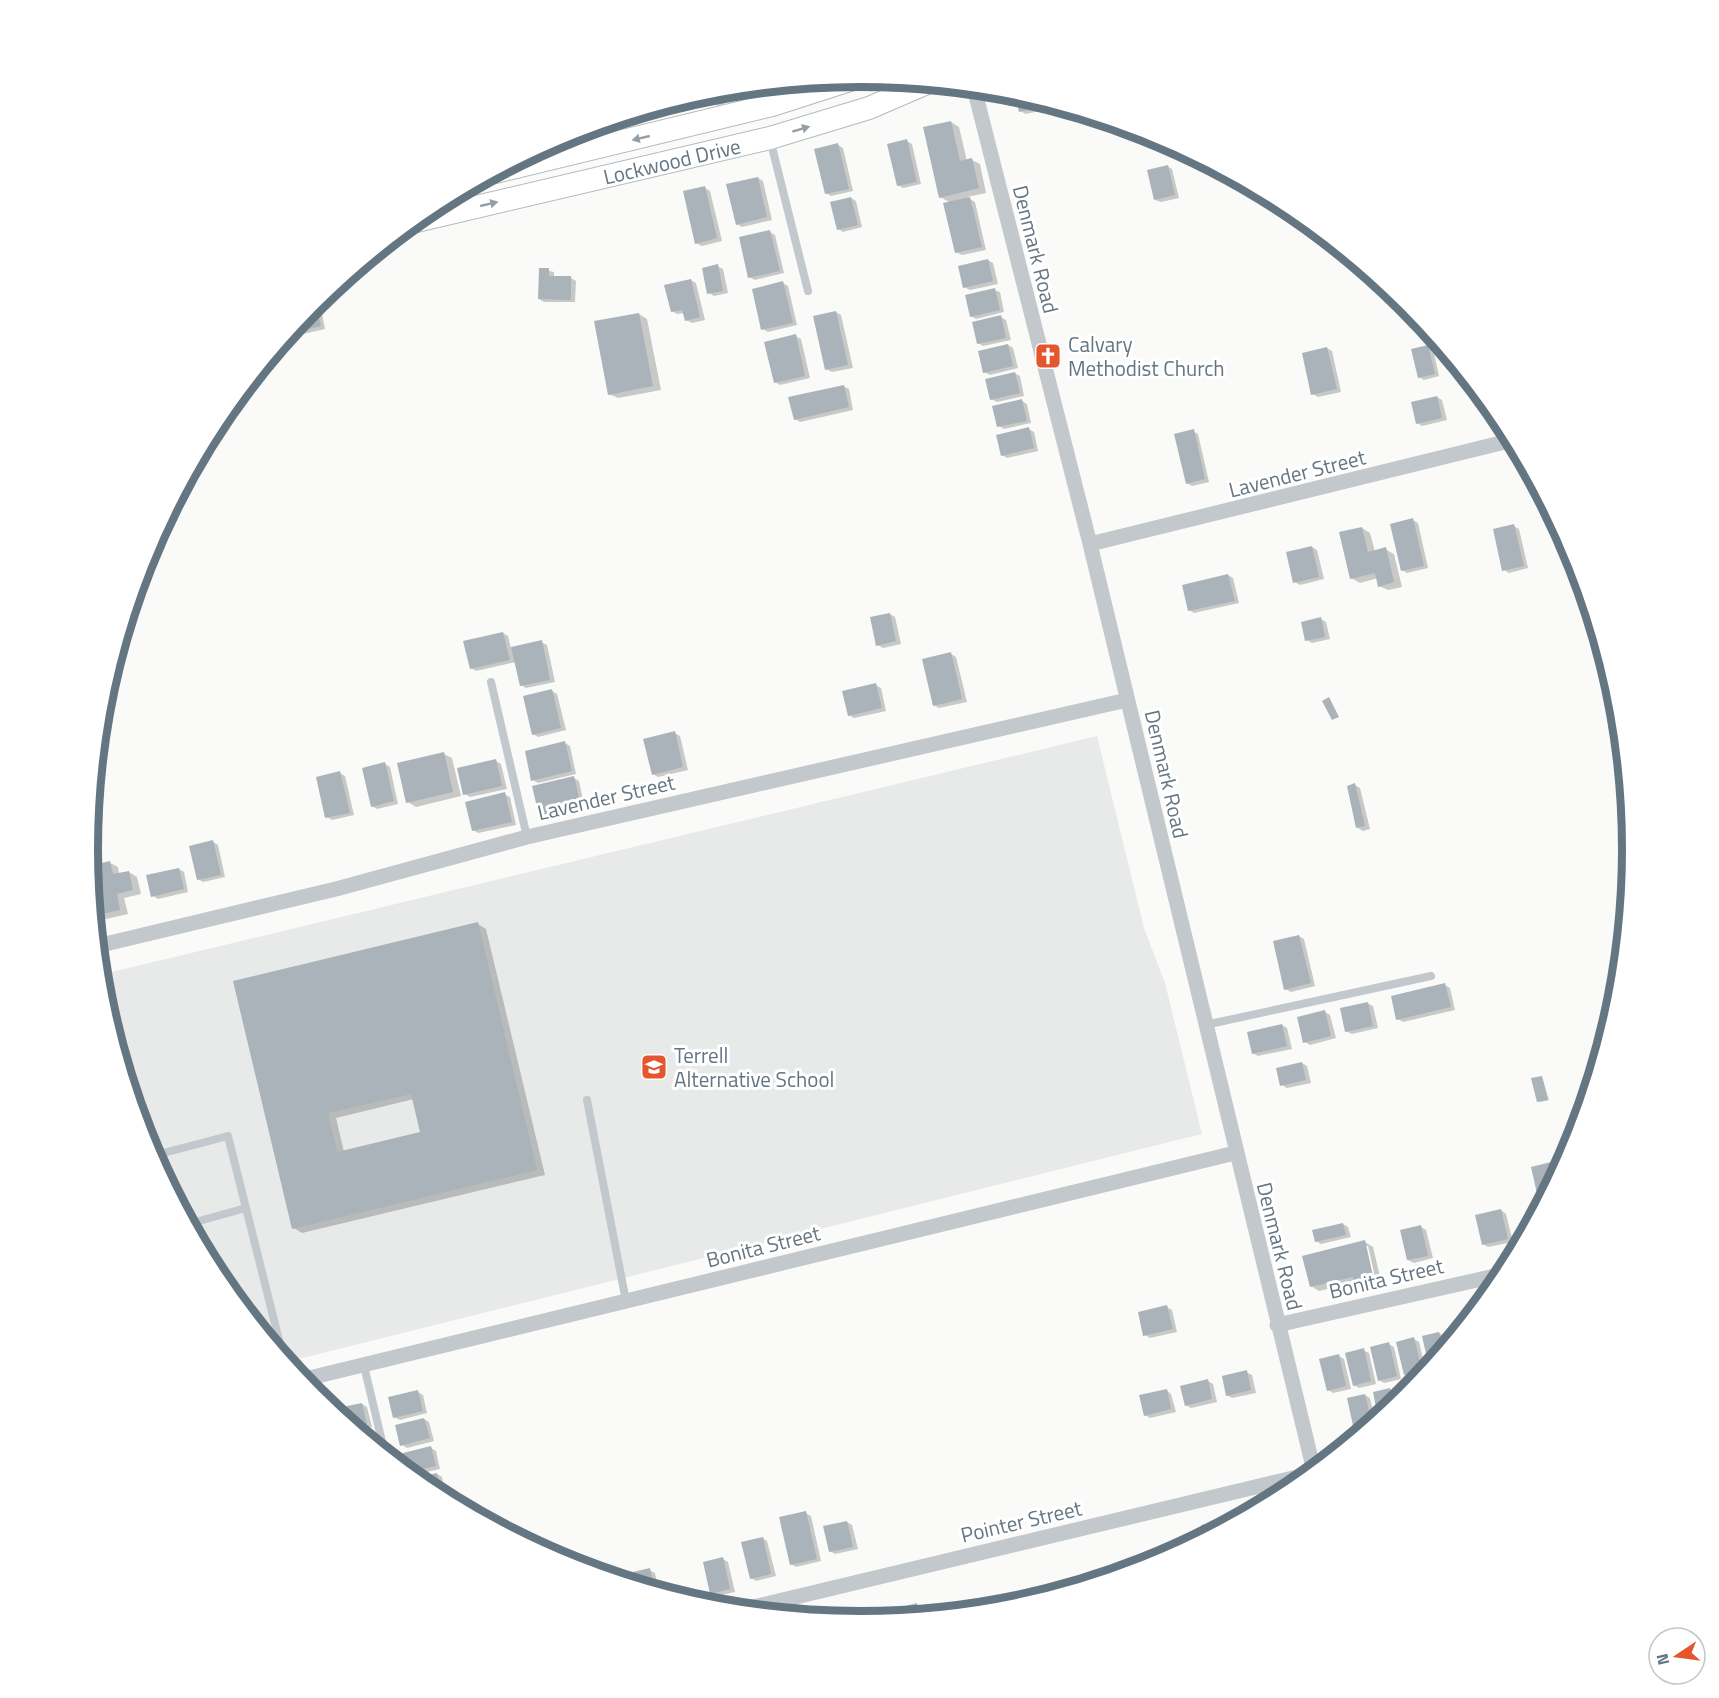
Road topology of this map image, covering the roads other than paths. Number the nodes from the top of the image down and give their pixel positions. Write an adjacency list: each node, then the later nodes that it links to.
1 (811, 89): 5 (main road, Lockwood Drive)
2 (912, 89): 7 (main road, Lockwood Drive, one-way to 2)
3 (976, 97): 13 (street, Denmark Road)
4 (719, 101): 5 (lane)
5 (724, 118): 6 (main road, Lockwood Drive)
6 (681, 129): 8 (main road, Lockwood Drive, one-way to 8); 9 (main road)
7 (770, 138): 9 (main road, Lockwood Drive); 11 (lane)
8 (574, 143)
9 (687, 158): 10 (main road, Lockwood Drive, one-way to 9)
10 (433, 217)
11 (808, 291)
12 (1503, 442): 13 (street, Lavender Street)
13 (1090, 544): 15 (street, Denmark Road)
14 (491, 682): 16 (lane)
15 (1127, 700): 16 (street, Lavender Street); 19 (street, Denmark Road)
16 (527, 837): 17 (street, Lavender Street)
17 (104, 944)
18 (1431, 976): 19 (lane)
19 (1205, 1025): 22 (street, Denmark Road)
20 (587, 1100): 26 (lane)
21 (162, 1153): 23 (lane)
22 (1235, 1153): 26 (street, Bonita Street); 27 (street, Denmark Road)
23 (246, 1208): 24 (lane); 28 (lane)
24 (196, 1222)
25 (1489, 1277): 27 (street, Bonita Street)
26 (626, 1301): 29 (street, Bonita Street)
27 (1277, 1325): 32 (street, Denmark Road)
28 (280, 1342)
29 (364, 1366): 30 (street, Bonita Street); 31 (lane)
30 (312, 1378)
31 (382, 1443)
32 (1312, 1462)
33 (1288, 1479): 34 (street, Pointer Street)
34 (764, 1604)

